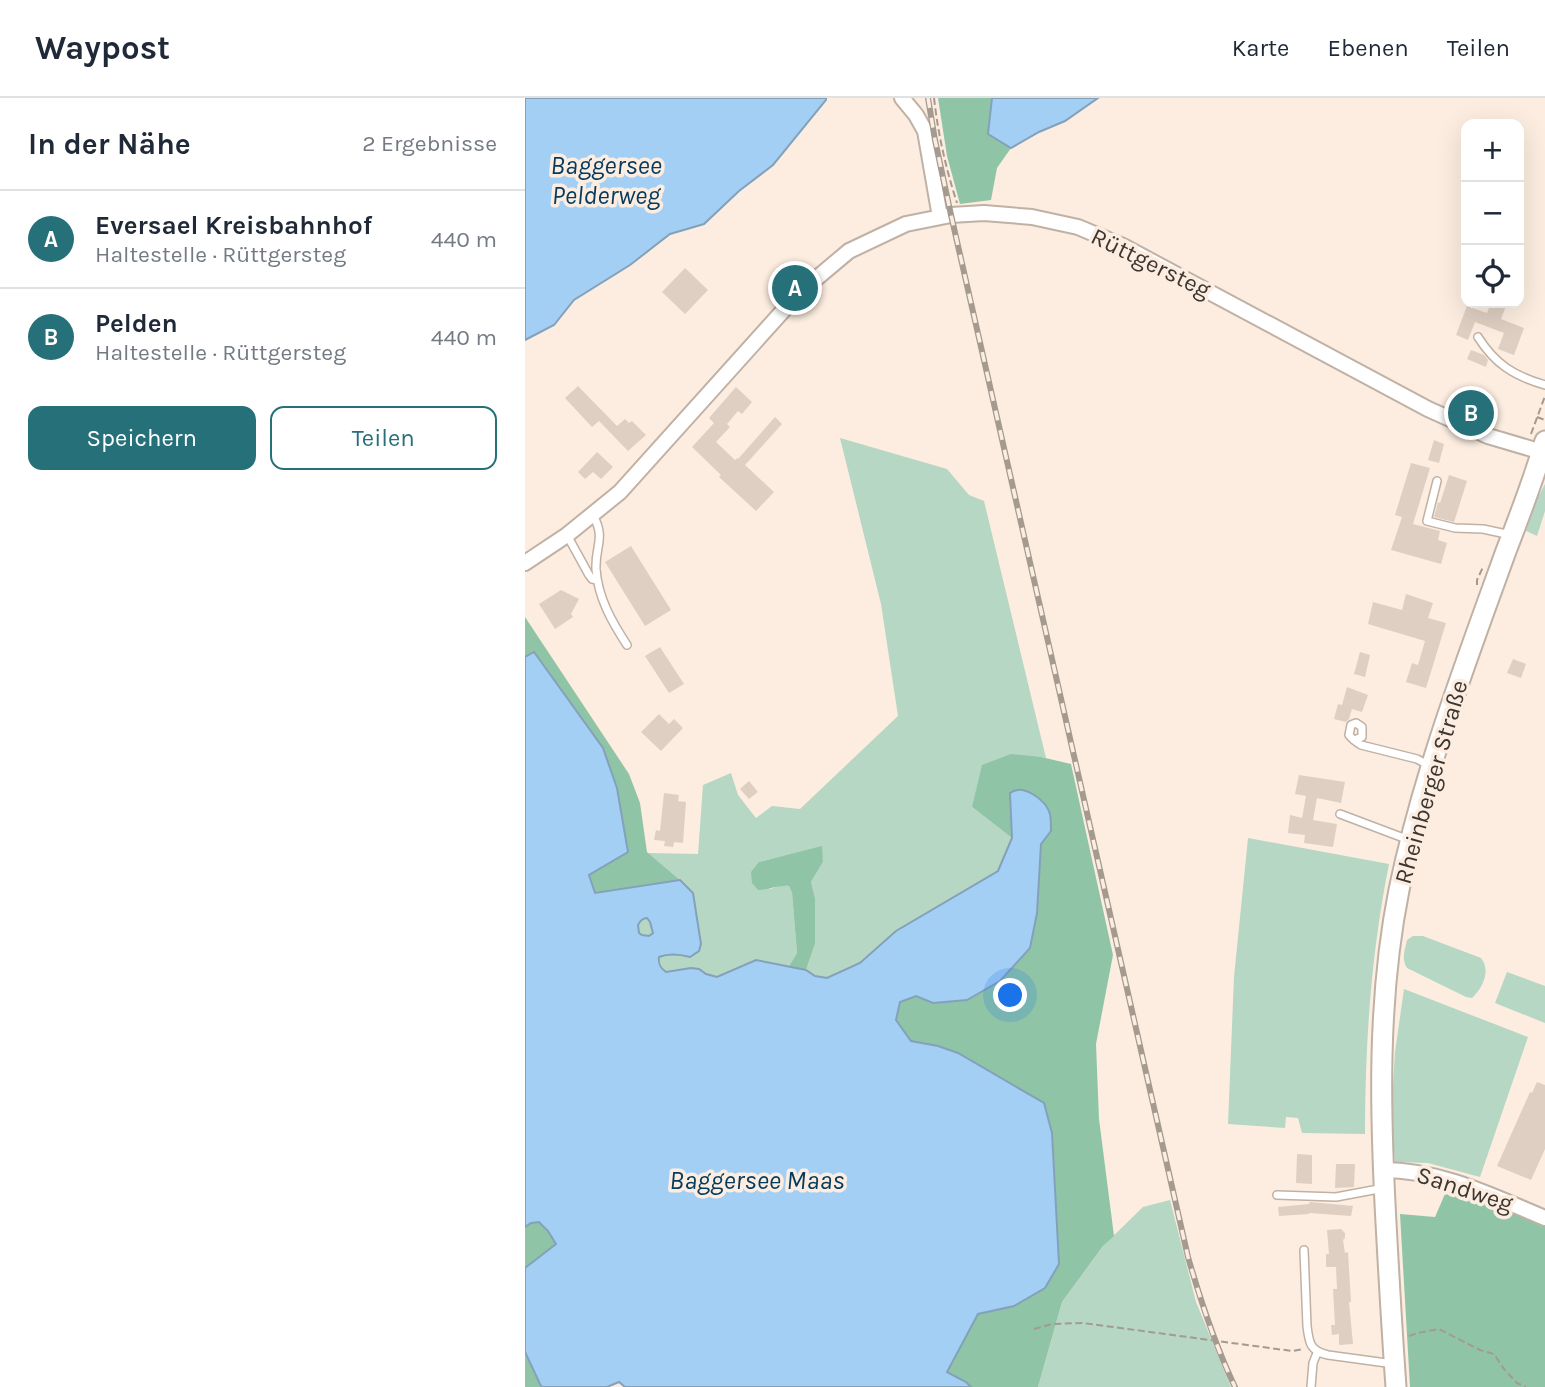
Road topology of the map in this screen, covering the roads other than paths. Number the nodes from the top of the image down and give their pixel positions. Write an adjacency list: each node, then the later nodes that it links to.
1 (902, 98): 2 (street)
2 (940, 217): 5 (street, Rüttgersteg); 7 (street, Rüttgersteg)
3 (1478, 337): 4 (lane)
4 (1545, 385)
5 (1538, 447): 8 (main road, Rheinberger Straße)
6 (1437, 481): 8 (lane)
7 (593, 514): 9 (street, Rüttgersteg); 11 (lane)
8 (1512, 535): 14 (main road, Rheinberger Straße)
9 (566, 536): 10 (street, Rüttgersteg); 11 (lane)
10 (525, 563)
11 (597, 579): 12 (lane)
12 (627, 645)
13 (1354, 740): 14 (lane)
14 (1431, 766): 16 (main road, Rheinberger Straße)
15 (1340, 814): 16 (lane)
16 (1410, 840): 17 (main road, Rheinberger Straße)
17 (1384, 1179): 18 (lane); 19 (street, Sandweg); 22 (main road, Rheinberger Straße)
18 (1277, 1195)
19 (1545, 1218)
20 (1304, 1250): 21 (lane)
21 (1315, 1350): 22 (lane); 23 (lane)
22 (1394, 1364): 24 (main road, Rheinberger Straße)
23 (1311, 1387)
24 (1396, 1387)

